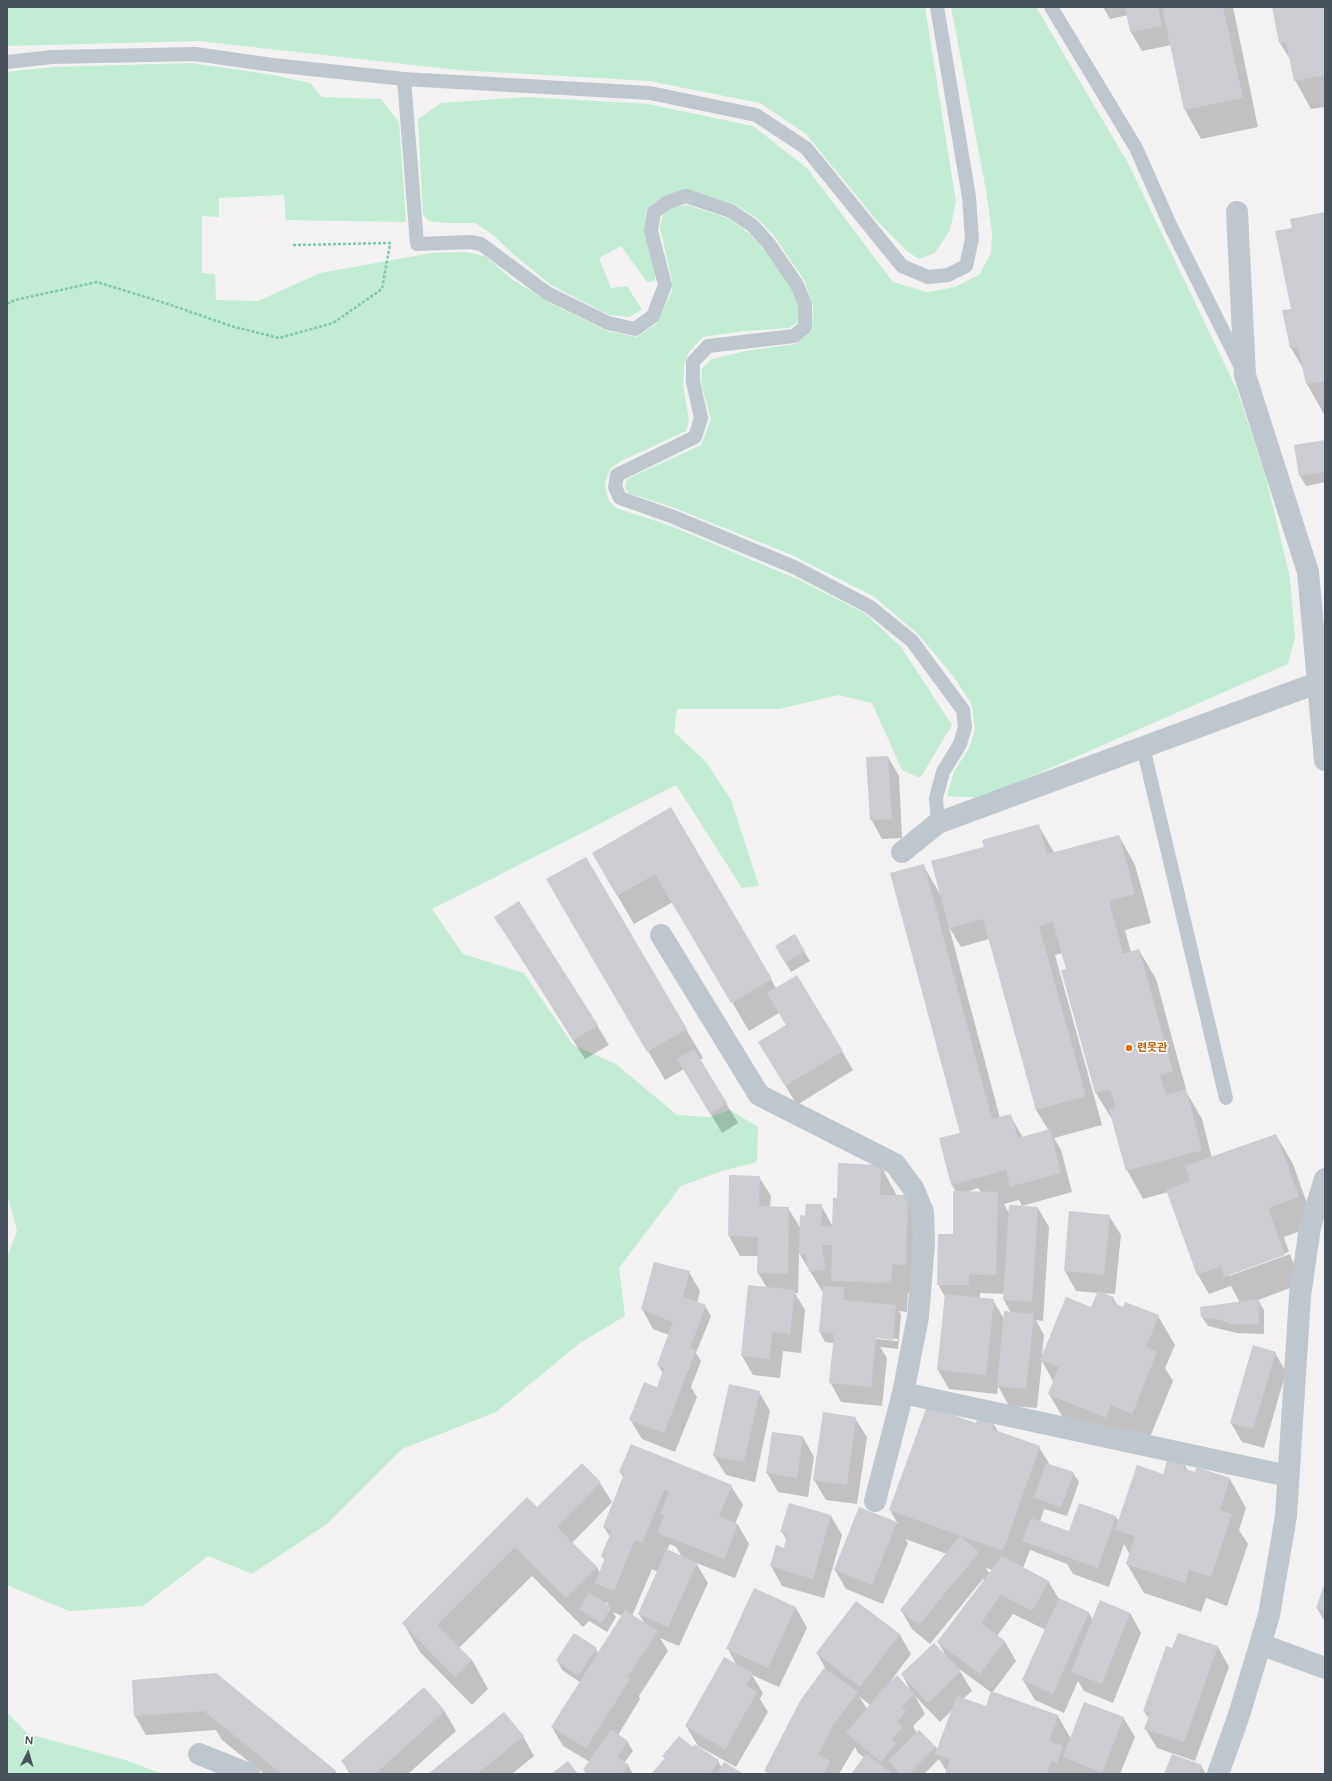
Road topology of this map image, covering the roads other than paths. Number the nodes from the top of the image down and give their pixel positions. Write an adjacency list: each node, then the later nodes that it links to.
1 (937, 7): 4 (lane)
2 (1052, 7): 6 (lane)
3 (7, 62): 4 (lane)
4 (404, 79): 10 (lane)
5 (1237, 212): 6 (street)
6 (1245, 375): 7 (street)
7 (1322, 681): 8 (street); 9 (street)
8 (1143, 747): 10 (street); 13 (lane)
9 (1325, 760)
10 (938, 823): 11 (street)
11 (902, 852)
12 (661, 935): 15 (street)
13 (1226, 1098)
14 (1325, 1179): 16 (street)
15 (903, 1393): 16 (street); 17 (street)
16 (1288, 1476): 18 (street)
17 (875, 1501)
18 (1260, 1644): 19 (street); 22 (street)
19 (1325, 1668)
20 (199, 1754): 21 (street)
21 (250, 1774)
22 (1218, 1774)

